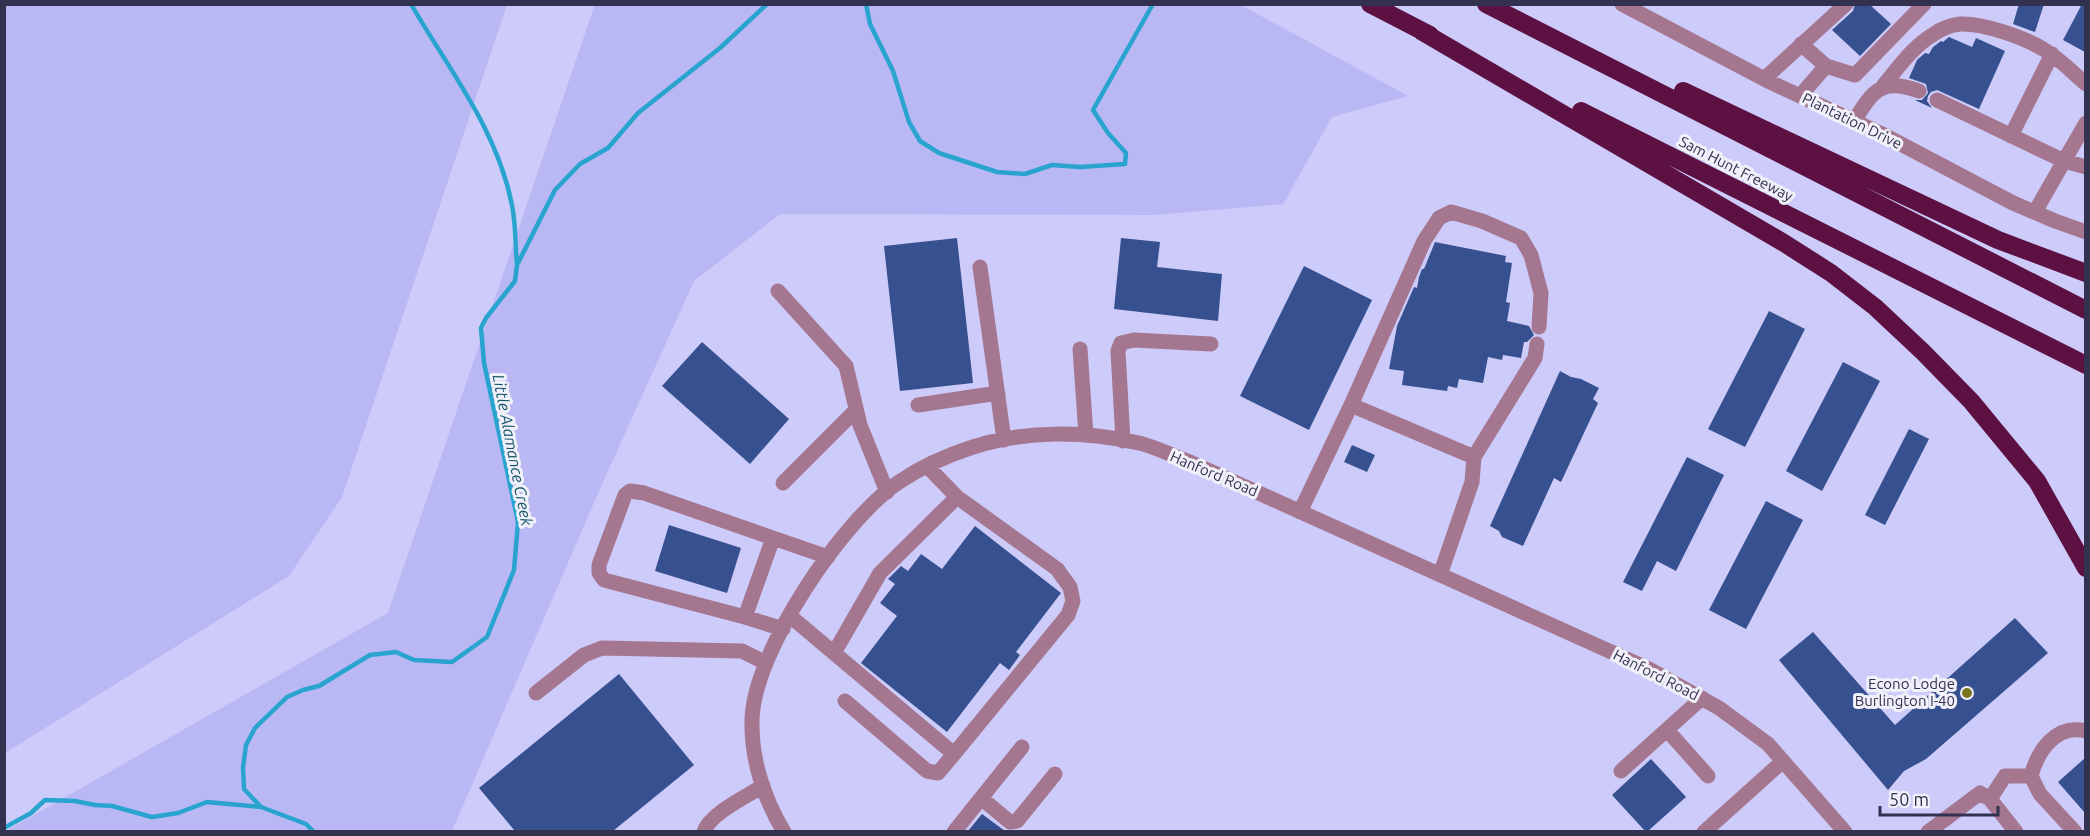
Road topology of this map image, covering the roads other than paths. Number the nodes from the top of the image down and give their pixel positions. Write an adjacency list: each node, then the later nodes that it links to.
1 (1370, 4): 7 (highway, Sam Hunt Freeway)
2 (1486, 4): 27 (highway)
3 (1498, 4): 25 (highway)
4 (1622, 4): 11 (street, Plantation Drive)
5 (1846, 4): 8 (street)
6 (1924, 4): 10 (street)
7 (1421, 30): 32 (highway, Sam Hunt Freeway); 48 (highway)
8 (1802, 44): 10 (street); 11 (street)
9 (2048, 52): 12 (street); 13 (street); 19 (street)
10 (1826, 66): 15 (street)
11 (1764, 79): 15 (street, Plantation Drive)
12 (2085, 84)
13 (1883, 86): 14 (street); 17 (street)
14 (1919, 91)
15 (1800, 96): 17 (street, Plantation Drive)
16 (1937, 100): 19 (street)
17 (1854, 121): 22 (street, Plantation Drive)
18 (2085, 123): 20 (street)
19 (2006, 134): 20 (street)
20 (2064, 160): 21 (street); 22 (street)
21 (2085, 167)
22 (2035, 212): 23 (street, Plantation Drive)
23 (2085, 232)
24 (980, 267): 33 (street)
25 (2085, 273)
26 (778, 291): 36 (street)
27 (2085, 310)
28 (1539, 327): 35 (street)
29 (1211, 344): 39 (street)
30 (1537, 344): 40 (street)
31 (1080, 349): 37 (street)
32 (2085, 365)
33 (998, 393): 34 (street); 38 (street)
34 (918, 405)
35 (1351, 405): 40 (street); 45 (street)
36 (855, 411): 42 (street); 43 (street)
37 (1086, 435): 38 (street, Hanford Road); 39 (street, Hanford Road)
38 (1004, 440): 41 (street, Hanford Road)
39 (1123, 441): 45 (street, Hanford Road)
40 (1474, 457): 49 (street)
41 (927, 466): 43 (street, Hanford Road); 44 (street)
42 (783, 483)
43 (887, 492): 47 (street, Hanford Road)
44 (957, 496): 52 (street); 60 (street)
45 (1300, 512): 49 (street, Hanford Road)
46 (773, 538): 47 (street); 50 (street); 50 (street)
47 (828, 557): 51 (street, Hanford Road)
48 (2085, 568)
49 (1440, 575): 55 (street, Hanford Road)
50 (745, 617): 51 (street)
51 (786, 622): 52 (street); 53 (street, Hanford Road)
52 (834, 653): 60 (street)
53 (766, 663): 54 (street); 66 (street, Hanford Road)
54 (536, 693)
55 (1702, 698): 57 (street); 61 (street, Hanford Road)
56 (845, 702): 60 (street)
57 (1667, 730): 62 (street); 64 (street)
58 (2085, 731): 65 (street)
59 (1022, 747): 67 (street)
60 (954, 754)
61 (1783, 760): 72 (street); 73 (street, Hanford Road)
62 (1621, 771)
63 (1055, 774): 67 (street)
64 (1708, 776)
65 (2031, 776): 68 (street); 76 (street)
66 (763, 786): 69 (street); 70 (street, Hanford Road)
67 (981, 798): 71 (street)
68 (1990, 799): 74 (street); 75 (street)
69 (704, 831)
70 (784, 831)
71 (954, 831)
72 (1704, 831)
73 (1845, 831)
74 (1928, 831)
75 (2016, 831)
76 (2075, 831)

